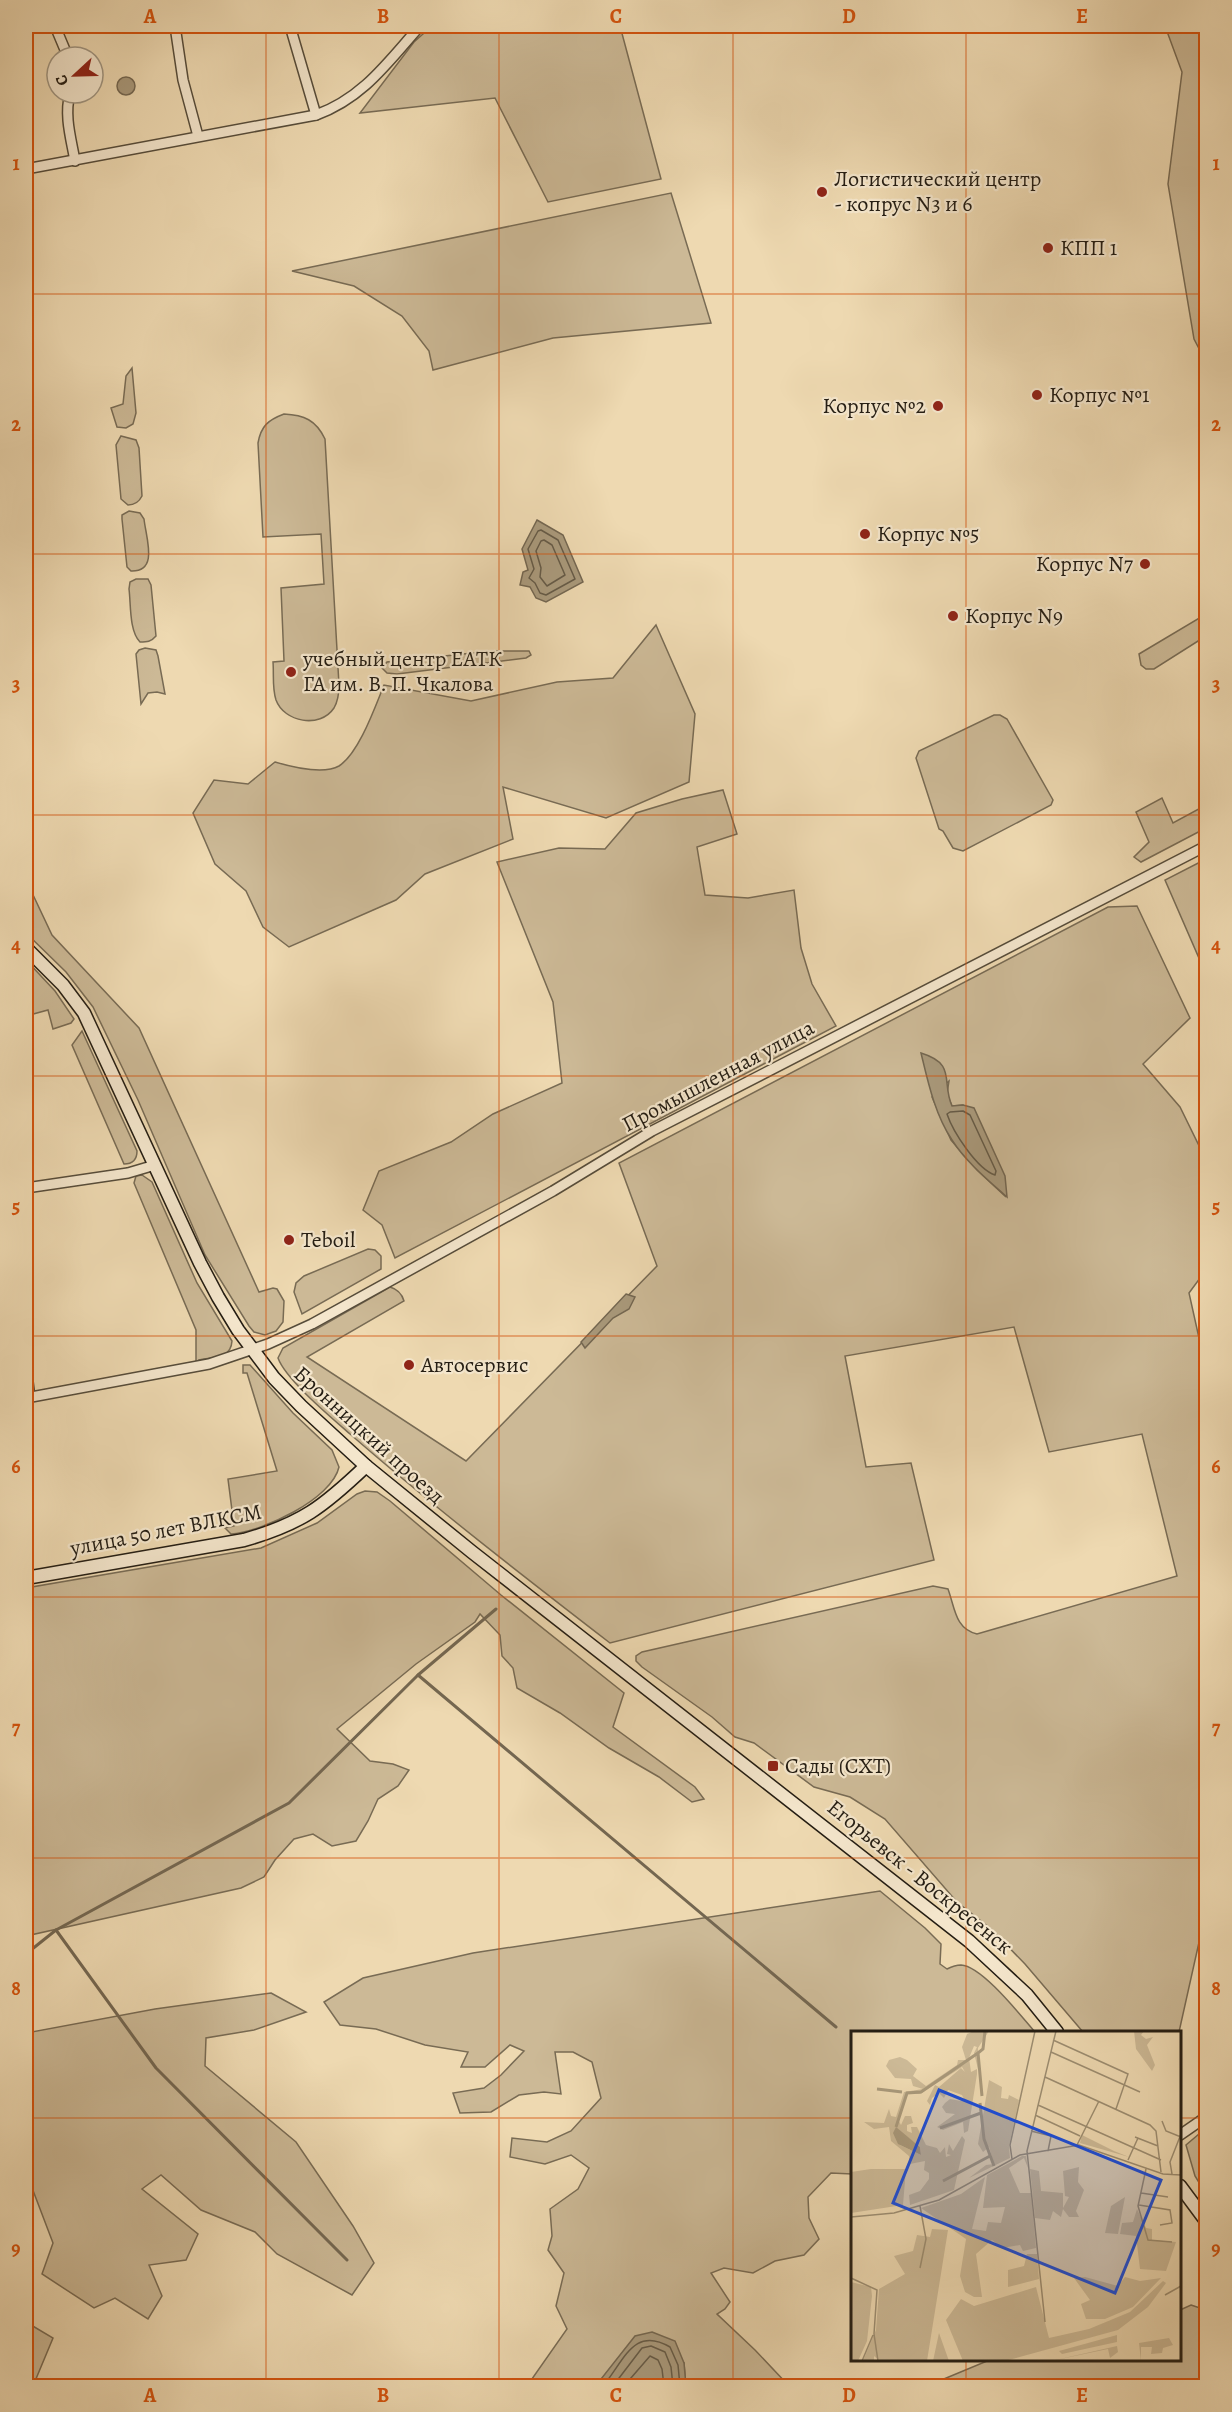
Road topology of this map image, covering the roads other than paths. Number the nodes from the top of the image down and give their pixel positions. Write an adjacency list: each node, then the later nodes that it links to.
1 (55, 26): 5 (street)
2 (175, 26): 8 (street)
3 (290, 26): 7 (street)
4 (420, 26): 7 (street)
5 (63, 45)
6 (67, 105): 9 (street)
7 (316, 115): 8 (street)
8 (198, 136): 9 (street)
9 (75, 161): 10 (street)
10 (26, 169)
11 (1206, 846): 15 (street, Промышленная улица)
12 (26, 948): 13 (main road, Бронницкий проезд)
13 (155, 1166): 14 (street); 15 (main road, Бронницкий проезд)
14 (26, 1188)
15 (253, 1350): 17 (street, Промышленная улица); 18 (main road, Бронницкий проезд)
16 (26, 1367): 17 (street)
17 (28, 1398)
18 (366, 1466): 19 (main road, улица 50 лет ВЛКСМ); 20 (main road, Бронницкий проезд)
19 (26, 1578)
20 (746, 1765): 21 (main road, Егорьевск - Воскресенск)
21 (1057, 2031)
22 (1206, 2118): 23 (street)
23 (1181, 2134)
24 (1181, 2189): 25 (main road)
25 (1206, 2221)

